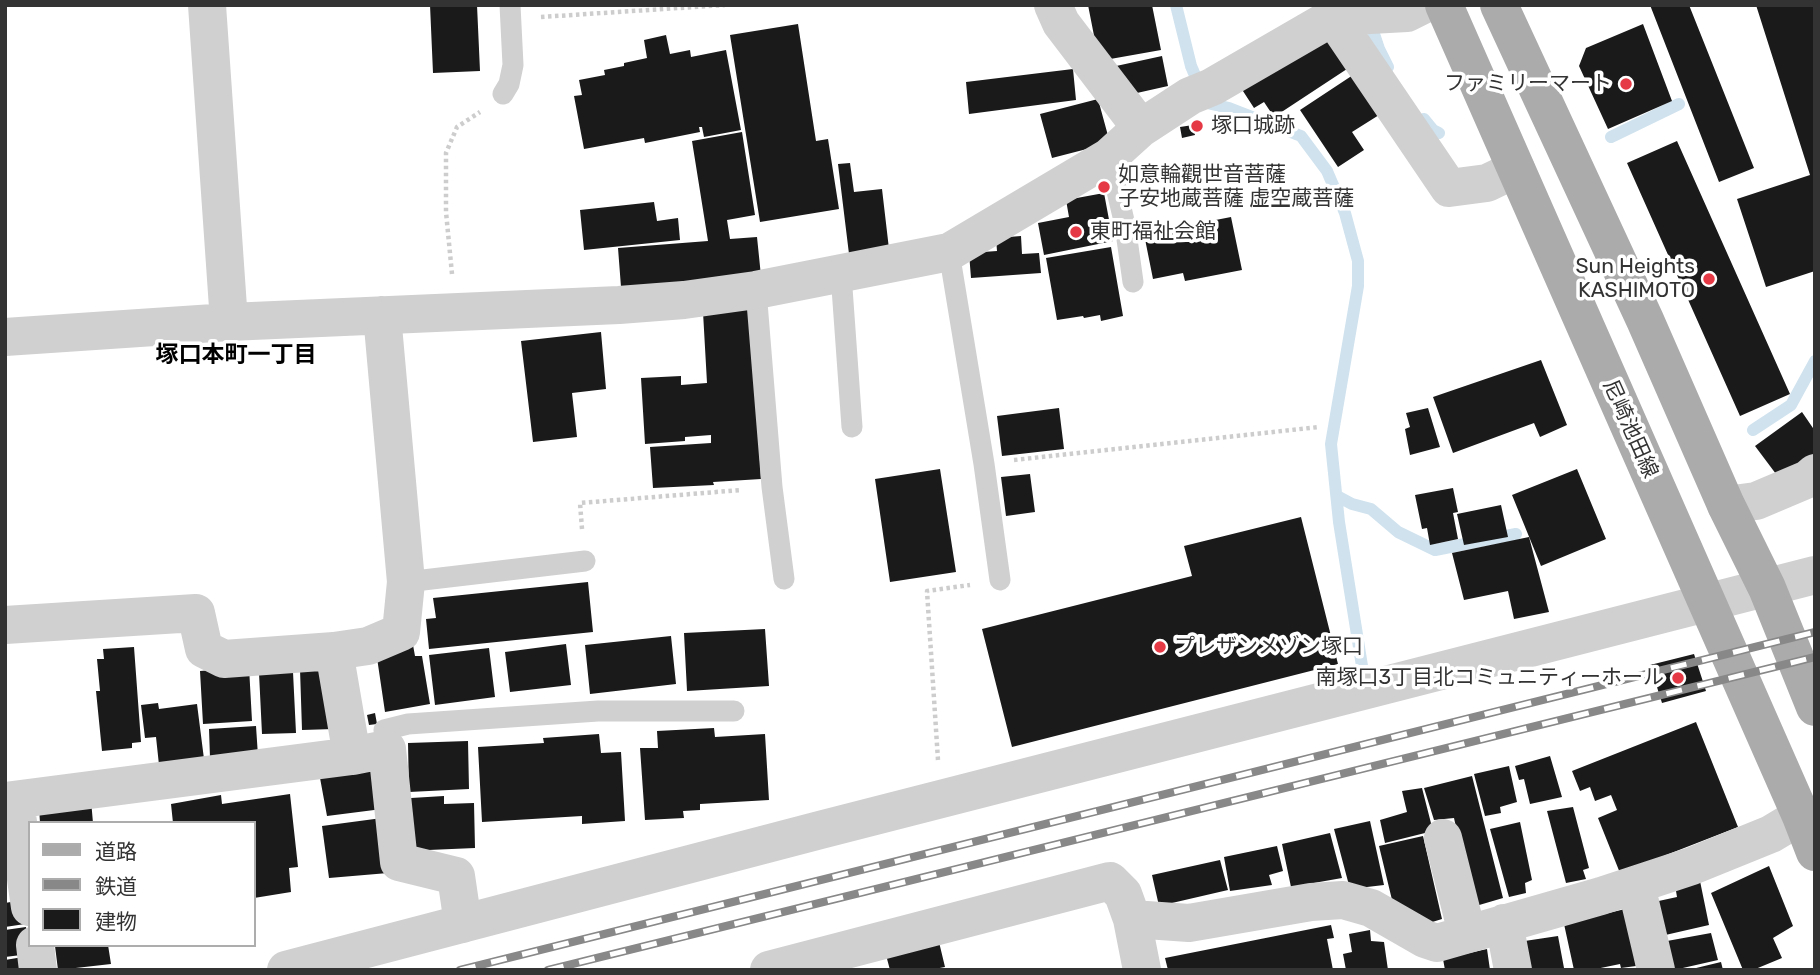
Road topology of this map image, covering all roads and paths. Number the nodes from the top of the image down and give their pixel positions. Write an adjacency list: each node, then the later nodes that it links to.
1 (207, 5): 19 (street)
2 (726, 5): 7 (path)
3 (1053, 5): 10 (street)
4 (1423, 5): 8 (street)
5 (1444, 5): 12 (main road, 尼崎池田線)
6 (1499, 5): 26 (main road)
7 (510, 12): 9 (lane)
8 (1357, 16): 10 (street); 12 (street)
9 (503, 94): 17 (path)
10 (1141, 128): 11 (street)
11 (1109, 157): 13 (street); 15 (lane)
12 (1516, 169): 33 (main road, 尼崎池田線)
13 (949, 252): 14 (street); 23 (lane)
14 (841, 274): 16 (street); 21 (lane)
15 (1133, 282)
16 (756, 290): 17 (street); 25 (lane)
17 (455, 313): 18 (street)
18 (382, 315): 19 (street); 31 (street)
19 (229, 323): 20 (street)
20 (5, 337)
21 (852, 427)
22 (1319, 427): 23 (path)
23 (984, 464): 30 (lane)
24 (1815, 473): 26 (street)
25 (772, 487): 27 (path); 29 (lane)
26 (1726, 505): 32 (main road)
27 (585, 561): 31 (lane)
28 (1815, 575): 32 (street)
29 (783, 579)
30 (1000, 580): 40 (path)
31 (406, 582): 35 (street)
32 (1768, 588): 33 (street); 36 (main road)
33 (1707, 603): 42 (main road, 尼崎池田線); 49 (street)
34 (5, 625): 35 (street)
35 (334, 651): 39 (street)
36 (1815, 707)
37 (734, 711): 38 (lane)
38 (384, 730)
39 (352, 756): 41 (street); 49 (street)
40 (938, 765)
41 (10, 801): 46 (street)
42 (1801, 816): 44 (main road, 尼崎池田線); 45 (street)
43 (1443, 838): 50 (street)
44 (1815, 852)
45 (1636, 885): 48 (street); 57 (street)
46 (28, 896)
47 (1132, 919): 50 (street); 54 (street); 55 (street)
48 (1504, 923): 50 (street); 56 (street)
49 (463, 924): 53 (street)
50 (1467, 933)
51 (35, 947): 52 (street)
52 (38, 970)
53 (286, 970)
54 (769, 970)
55 (1142, 970)
56 (1513, 970)
57 (1656, 970)

